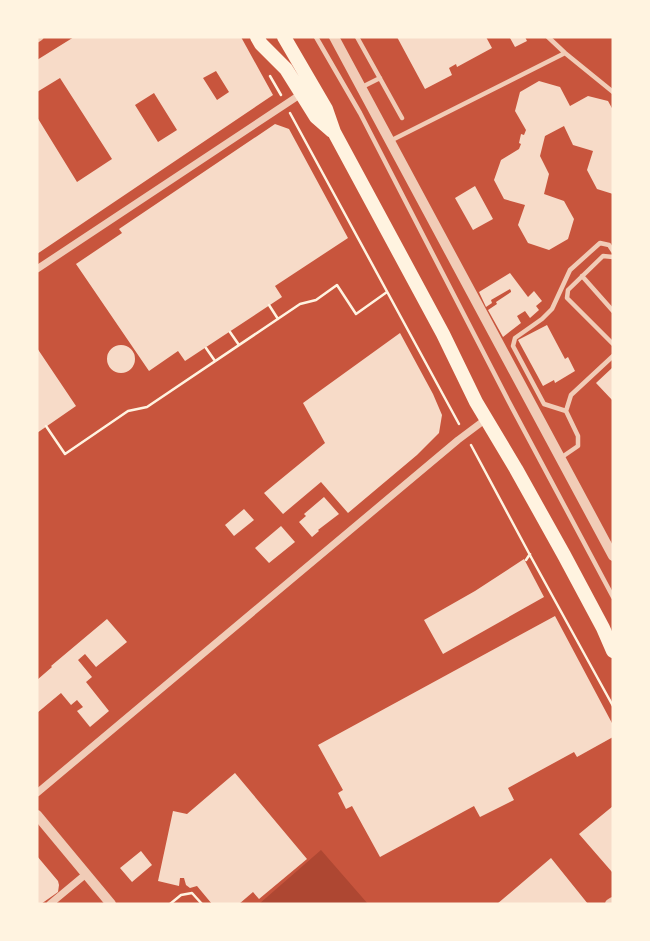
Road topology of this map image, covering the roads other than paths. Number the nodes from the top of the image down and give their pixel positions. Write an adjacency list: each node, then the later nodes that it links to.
1 (257, 37): 11 (main road)
2 (284, 37): 13 (main road)
3 (316, 37): 26 (lane)
4 (334, 37): 9 (street)
5 (357, 37): 8 (lane)
6 (548, 37): 7 (lane)
7 (565, 53): 10 (lane); 14 (lane)
8 (380, 78): 9 (lane); 12 (lane)
9 (361, 87): 14 (street)
10 (613, 92)
11 (302, 93): 13 (main road); 17 (street)
12 (402, 118)
13 (334, 132): 23 (main road)
14 (390, 141): 24 (street)
15 (613, 251): 22 (lane)
16 (613, 257): 18 (lane)
17 (37, 270)
18 (582, 276): 19 (lane); 20 (lane)
19 (613, 311)
20 (613, 344)
21 (613, 356): 22 (lane)
22 (566, 411): 24 (lane)
23 (486, 419): 27 (main road); 28 (street)
24 (560, 458): 25 (street)
25 (613, 556)
26 (613, 597)
27 (613, 651)
28 (37, 793)
29 (37, 815): 30 (street)
30 (86, 874): 31 (street); 32 (street)
31 (50, 904)
32 (111, 904)

